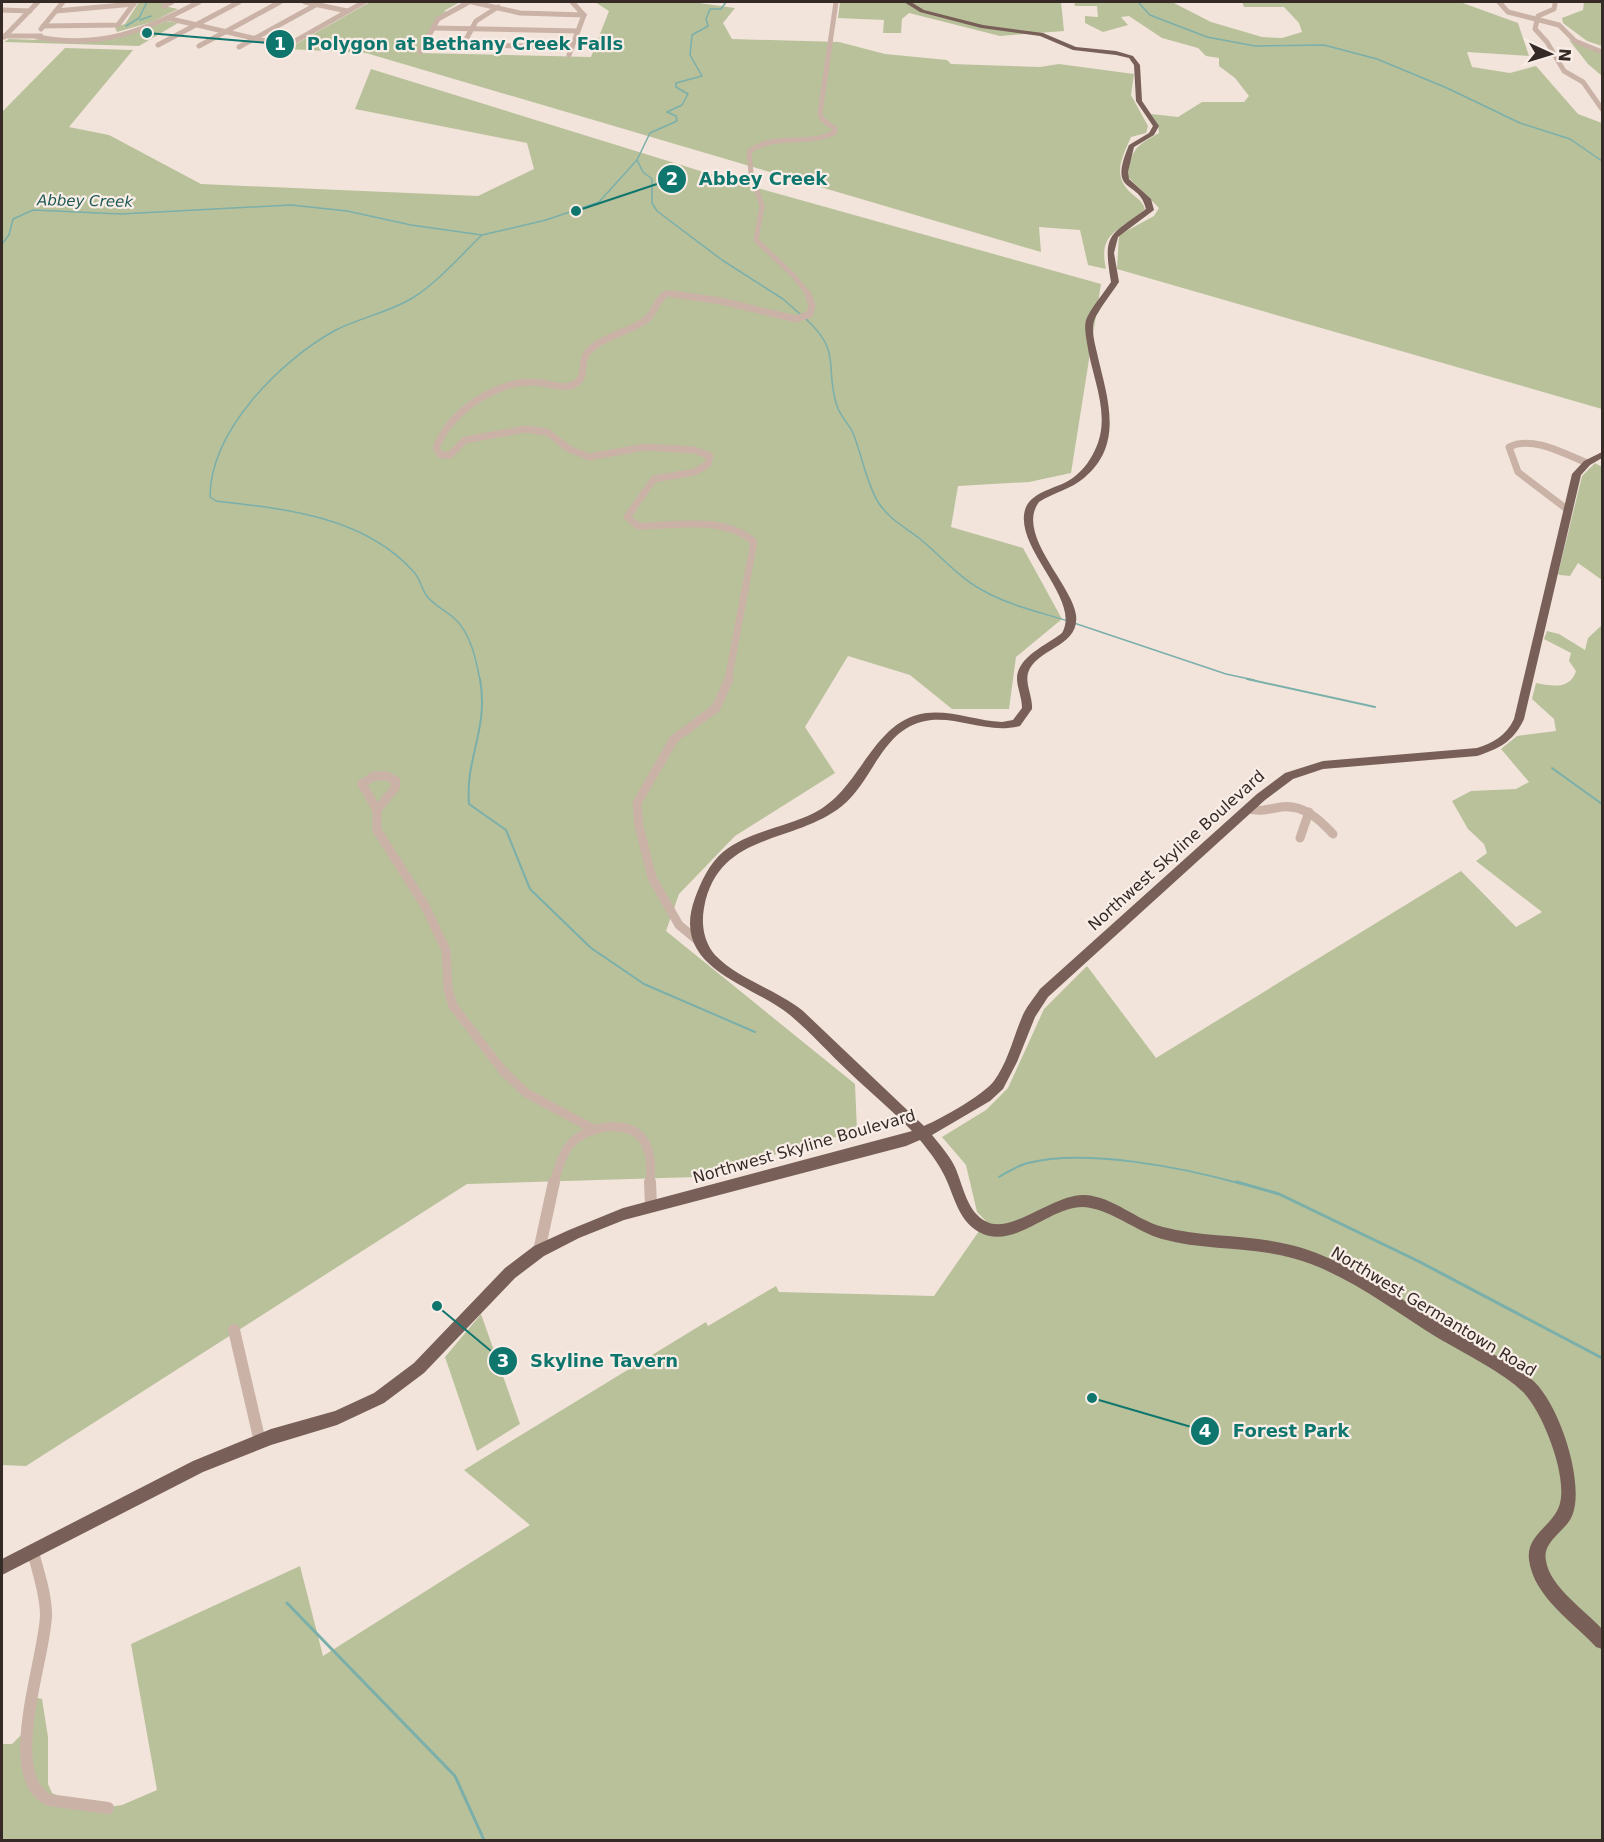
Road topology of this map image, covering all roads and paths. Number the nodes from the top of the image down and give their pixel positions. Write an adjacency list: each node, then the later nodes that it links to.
1 (38, 2): 19 (street)
2 (63, 2): 20 (street)
3 (172, 2): 17 (street)
4 (199, 2): 24 (street)
5 (239, 2): 26 (street)
6 (280, 2): 31 (street)
7 (304, 2): 15 (street)
8 (364, 2): 21 (street)
9 (470, 2): 18 (street); 28 (street)
10 (572, 2): 23 (street)
11 (836, 2): 53 (street)
12 (907, 2): 53 (main road, Northwest Germantown Road)
13 (1499, 2): 25 (street)
14 (134, 3): 20 (street); 27 (street)
15 (319, 3): 21 (street); 34 (street)
16 (1555, 4): 25 (street)
17 (164, 6)
18 (498, 8): 23 (street); 29 (street)
19 (30, 11): 22 (street); 32 (street)
20 (56, 11): 27 (street)
21 (347, 11): 34 (street)
22 (3, 12)
23 (584, 15): 30 (street)
24 (167, 18): 26 (street); 33 (street)
25 (1536, 19): 42 (street); 44 (street)
26 (195, 25): 31 (street); 36 (street)
27 (43, 26): 33 (street)
28 (433, 28): 29 (street); 35 (street)
29 (471, 28): 30 (street); 37 (street)
30 (578, 31): 40 (street)
31 (224, 32): 34 (street); 38 (street)
32 (3, 37): 33 (street)
33 (35, 37)
34 (254, 39): 39 (street)
35 (424, 44): 37 (street); 41 (street)
36 (158, 45)
37 (463, 45): 40 (street)
38 (199, 46)
39 (240, 47)
40 (572, 47): 43 (street)
41 (420, 52)
42 (1602, 52)
43 (569, 55)
44 (1602, 109)
45 (1602, 455): 46 (main road)
46 (1587, 463): 47 (main road, Northwest Skyline Boulevard); 47 (street)
47 (1568, 510): 48 (main road, Northwest Skyline Boulevard)
48 (1248, 809): 50 (street); 55 (main road, Northwest Skyline Boulevard)
49 (377, 810): 54 (street)
50 (1309, 812): 51 (street); 52 (street)
51 (1332, 834)
52 (1300, 838)
53 (702, 944): 55 (main road, Northwest Germantown Road)
54 (595, 1130): 56 (street); 57 (street)
55 (921, 1133): 56 (main road, Northwest Skyline Boulevard); 62 (main road, Northwest Germantown Road)
56 (651, 1206): 57 (main road, Northwest Skyline Boulevard)
57 (539, 1251): 59 (main road, Northwest Skyline Boulevard)
58 (234, 1330): 59 (street)
59 (260, 1442): 60 (main road, Northwest Skyline Boulevard)
60 (33, 1552): 61 (main road, Northwest Skyline Boulevard); 63 (street)
61 (2, 1567)
62 (1602, 1641)
63 (108, 1808)

